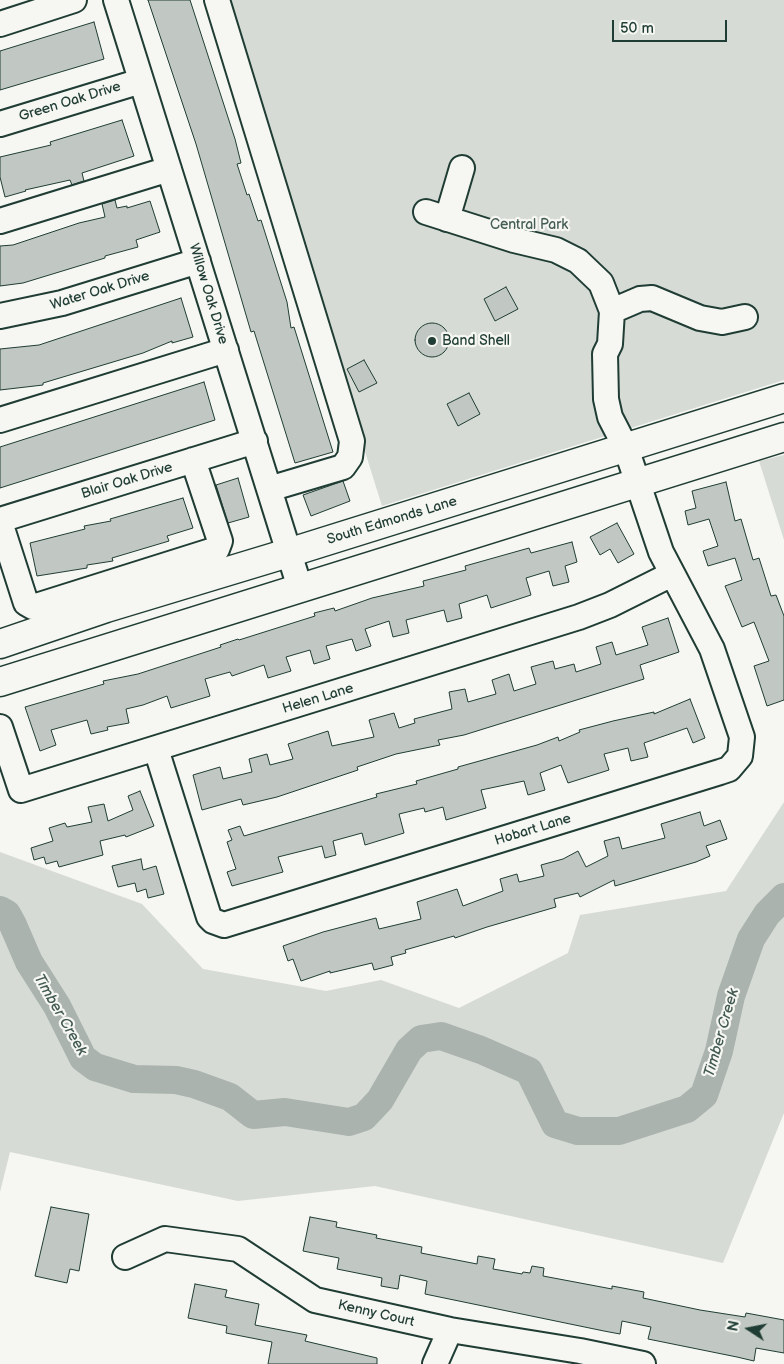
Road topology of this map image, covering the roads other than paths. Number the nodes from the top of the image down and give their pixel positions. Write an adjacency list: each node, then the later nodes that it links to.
1 (74, 0): 4 (street)
2 (116, 0): 5 (street, Willow Oak Drive)
3 (217, 0): 22 (street)
4 (0, 24)
5 (141, 81): 6 (street, Green Oak Drive); 8 (street, Willow Oak Drive)
6 (0, 124)
7 (462, 168): 11 (street)
8 (169, 169): 9 (street); 10 (street, Willow Oak Drive)
9 (0, 221)
10 (198, 261): 12 (street, Water Oak Drive); 14 (street, Willow Oak Drive)
11 (612, 311): 13 (street); 19 (street)
12 (0, 316)
13 (745, 317)
14 (226, 350): 16 (street); 18 (street, Willow Oak Drive)
15 (784, 398): 19 (main road, South Edmonds Lane)
16 (0, 420)
17 (784, 437): 21 (main road)
18 (255, 441): 20 (street, Blair Oak Drive); 22 (street, Willow Oak Drive)
19 (626, 448): 21 (street); 24 (main road, South Edmonds Lane)
20 (193, 460): 23 (street, Blair Oak Drive); 23 (street)
21 (638, 484): 25 (street, Hobart Lane); 26 (main road)
22 (269, 489): 24 (street, Willow Oak Drive)
23 (0, 521)
24 (288, 553): 26 (street, Willow Oak Drive); 27 (main road, South Edmonds Lane)
25 (672, 574): 30 (street, Helen Lane); 30 (street, Hobart Lane)
26 (300, 588): 28 (main road)
27 (0, 644)
28 (0, 682)
29 (0, 727): 30 (street, Helen Lane)
30 (156, 750)
31 (125, 1256): 32 (street, Kenny Court)
32 (450, 1330): 33 (street); 34 (street, Kenny Court)
33 (435, 1364)
34 (643, 1364)

